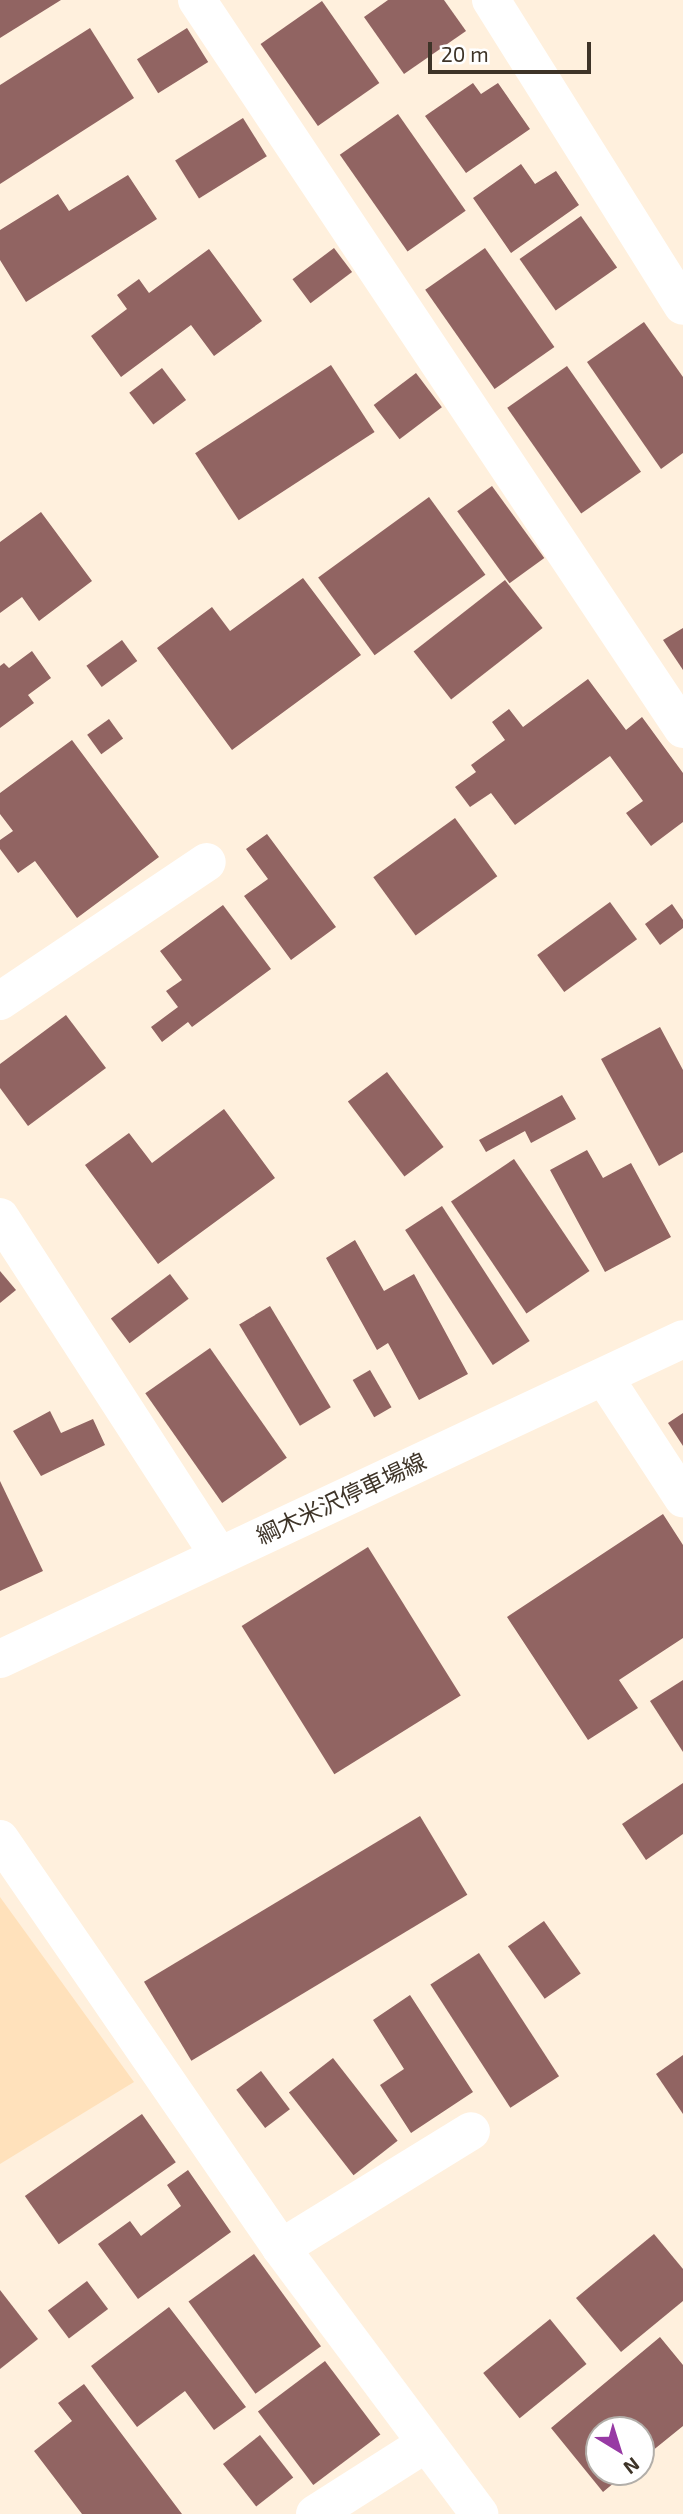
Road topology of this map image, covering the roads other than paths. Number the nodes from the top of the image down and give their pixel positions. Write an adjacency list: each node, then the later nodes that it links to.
1 (197, 0): 4 (street)
2 (491, 0): 3 (street)
3 (683, 306)
4 (683, 729)
5 (207, 863): 6 (street)
6 (0, 1001)
7 (0, 1217): 11 (street)
8 (683, 1339): 9 (street, 綱木米沢停車場線)
9 (604, 1377): 10 (street); 11 (street, 綱木米沢停車場線)
10 (683, 1498)
11 (218, 1555): 12 (street, 綱木米沢停車場線)
12 (0, 1659)
13 (0, 1839): 15 (street)
14 (471, 2131): 15 (street)
15 (281, 2248): 16 (street)
16 (425, 2444): 17 (street); 18 (street)
17 (315, 2514)
18 (479, 2514)

